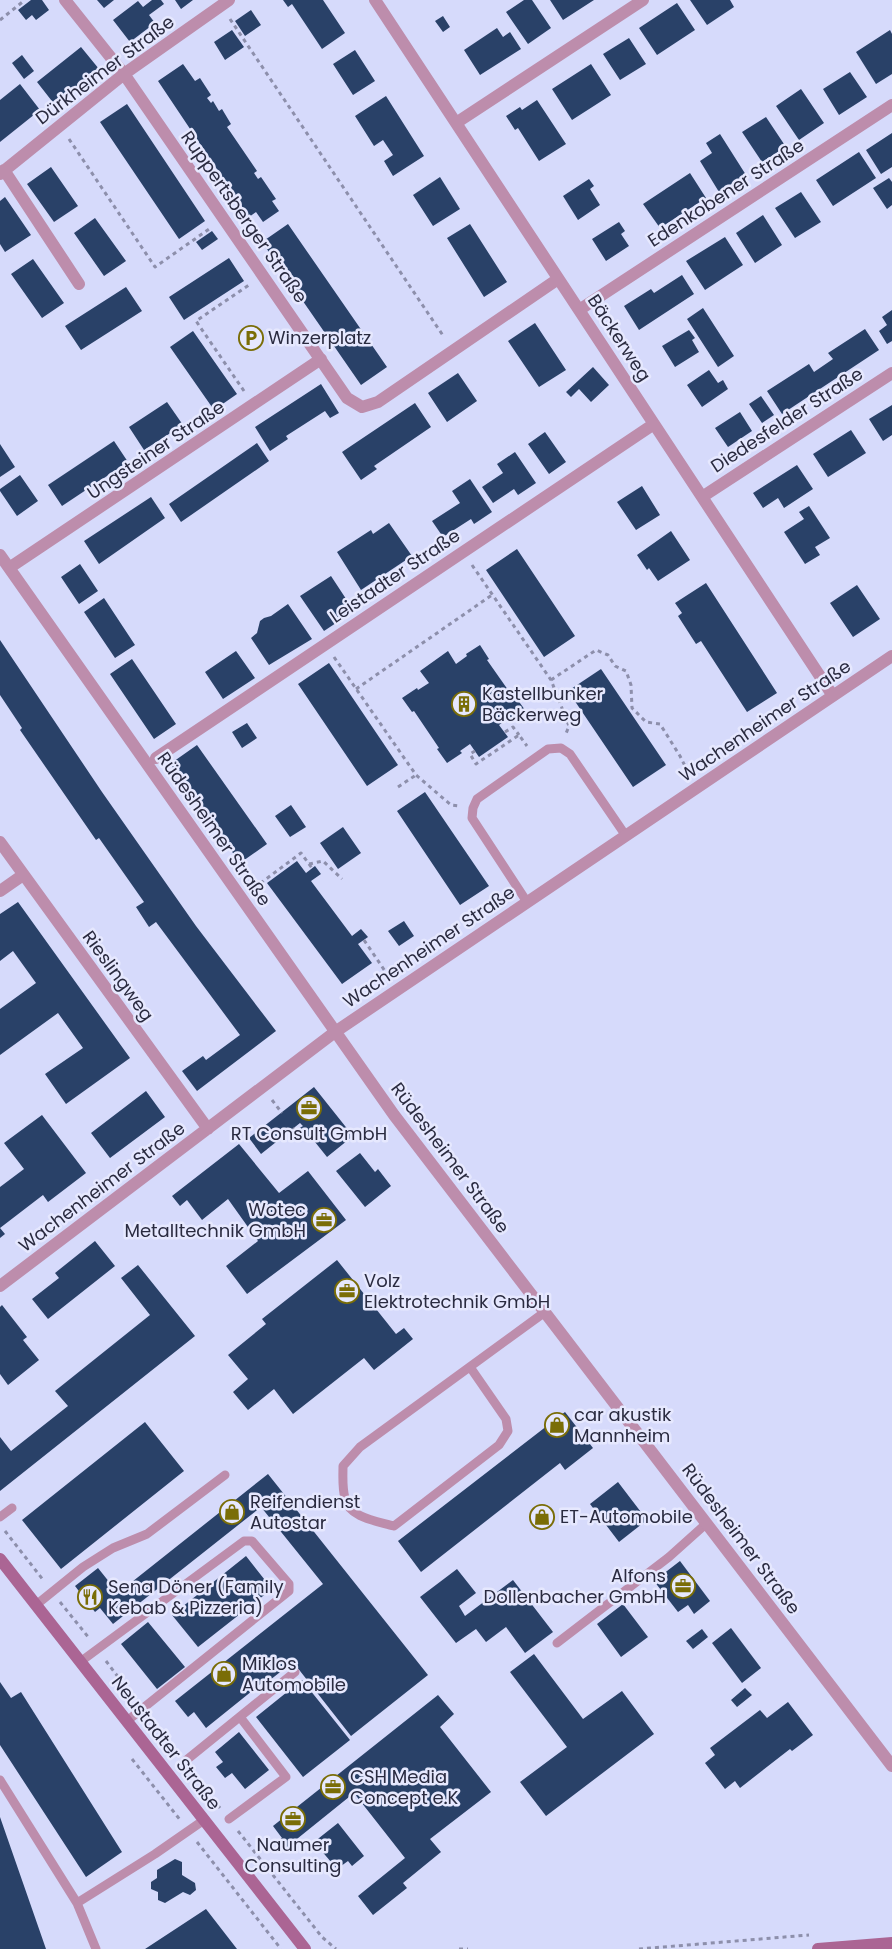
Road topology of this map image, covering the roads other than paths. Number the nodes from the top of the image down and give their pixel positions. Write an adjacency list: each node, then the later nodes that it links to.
1 (66, 0): 5 (street, Ruppertsberger Straße)
2 (375, 0): 7 (street, Bäckerweg)
3 (643, 0): 7 (street)
4 (225, 3): 5 (street, Dürkheimer Straße)
5 (124, 74): 8 (street, Dürkheimer Straße); 12 (street, Ruppertsberger Straße)
6 (892, 106): 11 (street, Edenkobener Straße)
7 (456, 123): 9 (street, Bäckerweg)
8 (2, 172): 10 (street, Dürkheimer Straße)
9 (558, 279): 11 (street, Bäckerweg); 12 (street, Ruppertsberger Straße)
10 (79, 284)
11 (579, 310): 14 (street, Bäckerweg)
12 (321, 359): 17 (street, Ungsteiner Straße)
13 (892, 373): 15 (street, Diedesfelder Straße)
14 (654, 424): 15 (street, Bäckerweg); 20 (street, Leistadter Straße)
15 (702, 497): 19 (street, Bäckerweg)
16 (0, 555): 17 (street, Rüdesheimer Straße)
17 (9, 568): 26 (street, Rüdesheimer Straße)
18 (892, 656): 19 (street, Wachenheimer Straße)
19 (833, 696): 21 (street, Wachenheimer Straße)
20 (156, 758)
21 (626, 836): 25 (street, Wachenheimer Straße); 25 (lane)
22 (0, 842): 23 (street, Rieslingweg)
23 (23, 875): 24 (street); 27 (street, Rieslingweg)
24 (0, 891)
25 (527, 902): 26 (street, Wachenheimer Straße)
26 (336, 1032): 27 (street, Wachenheimer Straße); 29 (street, Rüdesheimer Straße)
27 (208, 1129): 28 (street, Wachenheimer Straße)
28 (0, 1286)
29 (545, 1312): 30 (lane); 34 (street, Rüdesheimer Straße)
30 (470, 1367): 30 (lane)
31 (225, 1475): 36 (lane)
32 (12, 1508): 33 (lane)
33 (0, 1517)
34 (707, 1523): 37 (lane); 43 (street, Rüdesheimer Straße)
35 (0, 1559): 36 (main road, Neustadter Straße)
36 (36, 1605): 38 (main road, Neustadter Straße)
37 (557, 1643)
38 (80, 1662): 41 (main road, Neustadter Straße); 41 (lane)
39 (295, 1672): 40 (lane)
40 (240, 1716): 42 (lane); 45 (lane)
41 (127, 1721): 46 (main road, Neustadter Straße)
42 (184, 1762)
43 (892, 1766)
44 (0, 1780): 47 (lane)
45 (229, 1819)
46 (204, 1820): 47 (lane); 50 (main road, Neustadter Straße)
47 (77, 1903): 49 (lane)
48 (892, 1943): 51 (main road)
49 (96, 1949)
50 (305, 1949)
51 (818, 1949)

